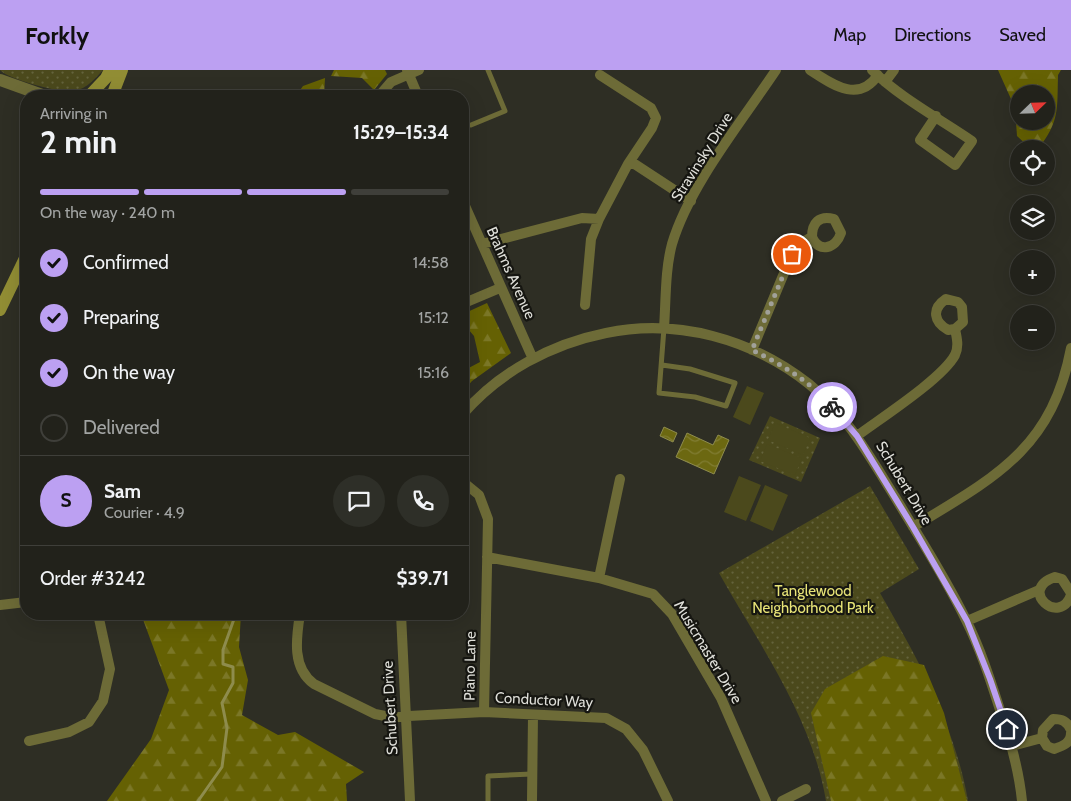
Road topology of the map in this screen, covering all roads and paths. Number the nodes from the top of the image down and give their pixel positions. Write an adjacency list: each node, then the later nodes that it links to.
1 (110, 70): 13 (main road)
2 (122, 70): 14 (main road)
3 (419, 70): 8 (street)
4 (488, 70): 18 (lane)
5 (776, 70): 20 (street, Stravinsky Drive)
6 (810, 70): 10 (street)
7 (894, 70): 10 (street)
8 (408, 72): 15 (street); 16 (street)
9 (600, 75): 19 (street)
10 (878, 76): 17 (street)
11 (0, 80): 12 (street)
12 (28, 90)
13 (95, 90)
14 (114, 90)
15 (384, 90)
16 (416, 90)
17 (936, 116): 17 (street)
18 (470, 125)
19 (630, 161): 20 (street); 22 (street)
20 (690, 201): 30 (street, Stravinsky Drive)
21 (469, 215): 24 (street, Brahms Avenue)
22 (599, 219): 24 (street); 28 (street)
23 (812, 237): 33 (street)
24 (482, 244): 26 (street, Brahms Avenue)
25 (20, 268): 29 (main road)
26 (500, 288): 27 (street); 34 (street, Brahms Avenue)
27 (469, 301)
28 (585, 305)
29 (0, 310)
30 (664, 328): 33 (street, Schubert Drive); 34 (street, Schubert Drive); 35 (lane)
31 (955, 329): 37 (street)
32 (1071, 348): 40 (street)
33 (752, 350): 37 (street, Schubert Drive)
34 (533, 359): 36 (street, Schubert Drive)
35 (662, 365): 35 (lane)
36 (469, 408)
37 (857, 436): 40 (street, Schubert Drive)
38 (620, 479): 42 (street)
39 (469, 487): 41 (street, Piano Lane)
40 (913, 527): 50 (street, Schubert Drive)
41 (487, 557): 42 (street, Musicmaster Drive); 51 (street, Piano Lane)
42 (599, 578): 64 (street, Musicmaster Drive)
43 (1039, 590): 44 (street); 44 (street); 50 (street)
44 (1071, 594)
45 (20, 603): 46 (street)
46 (0, 605)
47 (99, 620): 56 (street)
48 (300, 620): 52 (street, Conductor Way)
49 (401, 620): 52 (street, Schubert Drive)
50 (967, 621): 57 (street, Schubert Drive)
51 (484, 712): 52 (street, Conductor Way); 53 (street, Conductor Way)
52 (404, 714): 60 (street, Schubert Drive)
53 (533, 715): 58 (street); 63 (street, Conductor Way)
54 (1071, 731): 55 (street); 55 (street)
55 (1042, 738): 57 (street)
56 (29, 741)
57 (1012, 746): 66 (street, Schubert Drive)
58 (532, 774): 61 (lane); 62 (street)
59 (806, 789): 65 (street)
60 (410, 801)
61 (488, 801)
62 (532, 801)
63 (668, 801)
64 (766, 801)
65 (782, 801)
66 (1022, 801)

